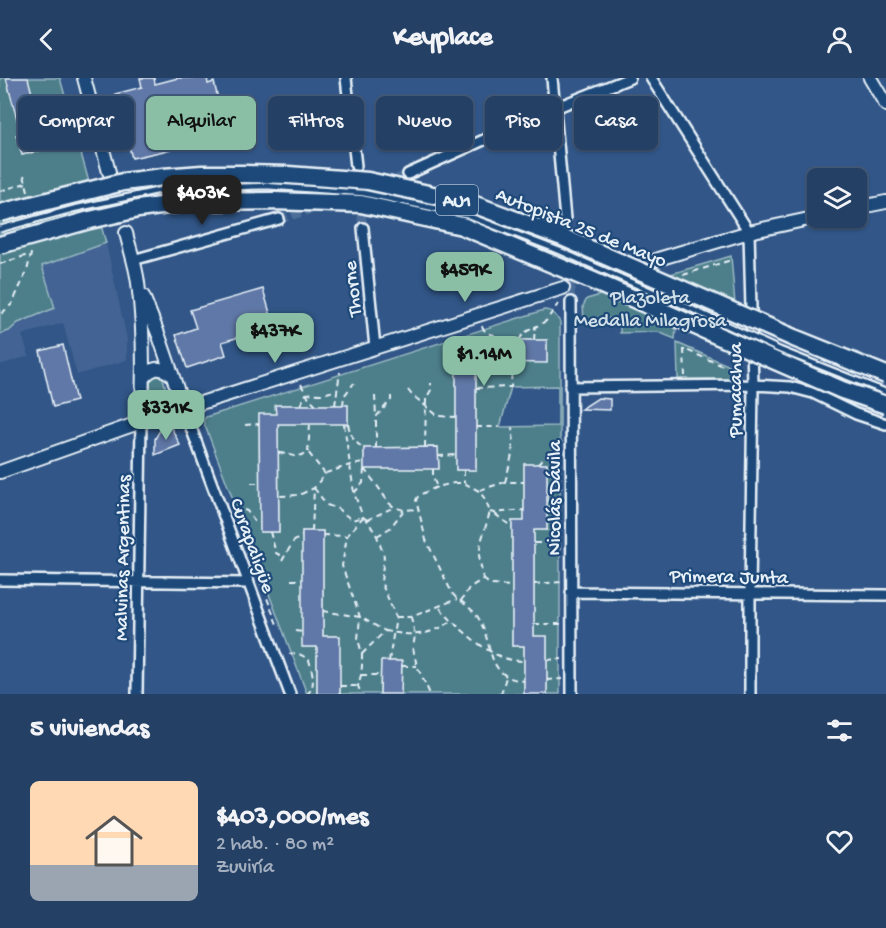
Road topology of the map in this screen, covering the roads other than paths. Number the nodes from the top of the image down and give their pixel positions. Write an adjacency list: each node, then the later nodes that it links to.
1 (84, 78): 13 (main road)
2 (346, 78): 12 (street)
3 (552, 78): 7 (street)
4 (630, 78): 8 (street)
5 (651, 78): 23 (street)
6 (870, 78): 9 (main road)
7 (554, 96)
8 (562, 105)
9 (886, 105)
10 (485, 139): 14 (street)
11 (559, 150): 19 (street)
12 (356, 166)
13 (110, 172)
14 (408, 174)
15 (886, 202): 16 (main road)
16 (867, 206)
17 (0, 213): 33 (highway, Autopista 25 de Mayo / AU1, bridge)
18 (279, 219): 27 (street)
19 (565, 219)
20 (807, 219): 23 (main road)
21 (363, 228): 31 (street, Thorne)
22 (0, 229): 37 (lane, bridge)
23 (749, 232): 26 (main road); 35 (street, Pumacahua)
24 (126, 233): 27 (main road)
25 (0, 245): 38 (highway, AU1, bridge)
26 (658, 259)
27 (133, 260): 28 (main road)
28 (138, 284): 32 (main road); 34 (main road)
29 (564, 288): 31 (main road)
30 (571, 302): 36 (street, Nicolás Dávila)
31 (375, 347): 39 (main road)
32 (171, 374): 34 (main road); 39 (main road)
33 (886, 375)
34 (143, 378): 40 (main road)
35 (753, 385): 36 (street); 41 (street); 47 (street, Pumacahua)
36 (570, 387): 46 (street, Nicolás Dávila)
37 (886, 392)
38 (886, 405)
39 (184, 409): 40 (main road); 45 (street, Curapaligüe)
40 (141, 422): 42 (main road); 44 (street, Malvinas Argentinas)
41 (886, 424)
42 (0, 472)
43 (0, 580): 44 (street)
44 (139, 582): 45 (street); 49 (street, Malvinas Argentinas)
45 (249, 584): 50 (street, Curapaligüe)
46 (571, 592): 47 (street, Primera Junta); 51 (street, Nicolás Dávila)
47 (750, 594): 48 (street, Primera Junta); 52 (street, Pumacahua)
48 (886, 595)
49 (137, 694)
50 (290, 694)
51 (572, 694)
52 (750, 694)

